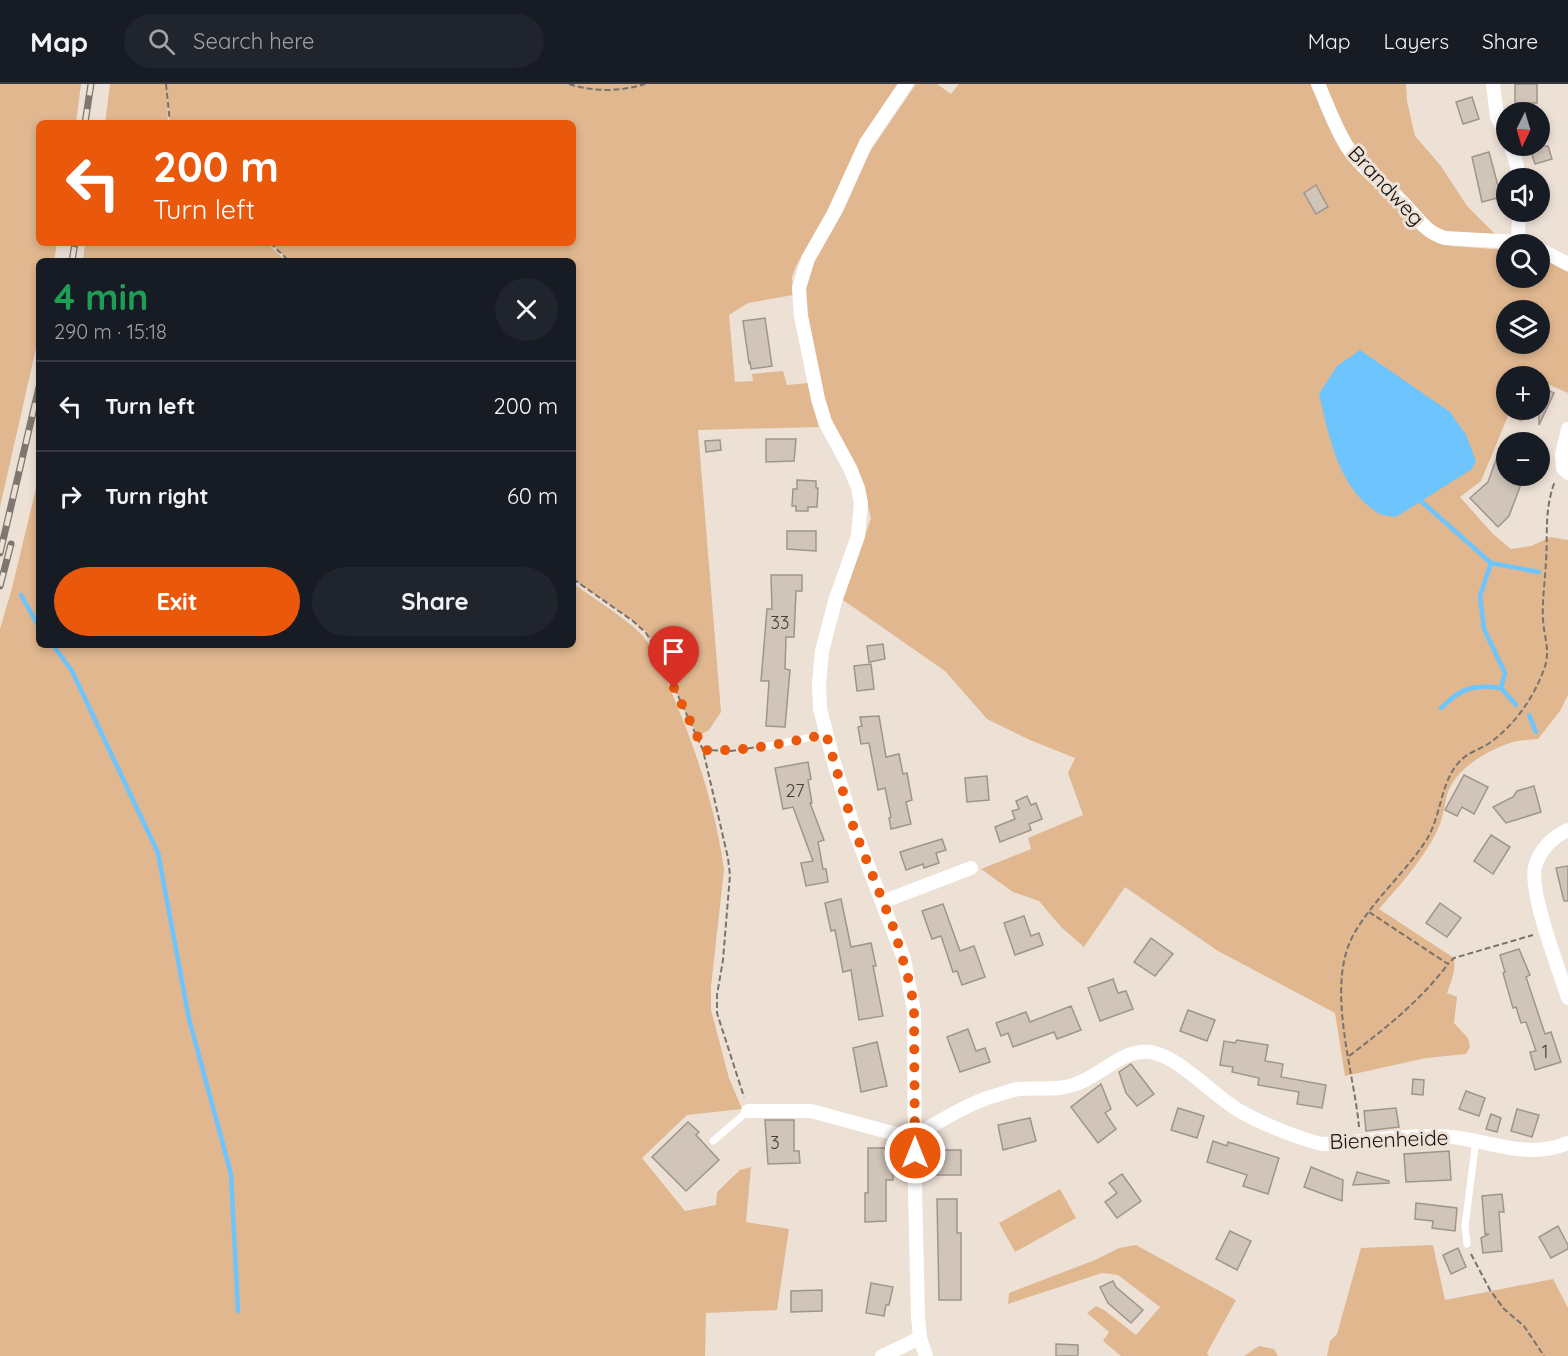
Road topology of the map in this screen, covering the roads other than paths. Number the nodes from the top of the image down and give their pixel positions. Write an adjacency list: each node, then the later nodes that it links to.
1 (906, 84): 10 (street)
2 (1318, 84): 5 (street, Brandweg)
3 (1492, 84): 4 (street)
4 (1496, 110)
5 (1496, 241)
6 (1550, 255): 7 (street)
7 (1568, 264)
8 (1568, 429): 9 (street)
9 (1565, 470)
10 (826, 734): 11 (lane); 14 (street)
11 (768, 746)
12 (1568, 830): 15 (street)
13 (971, 868): 14 (street)
14 (882, 902): 17 (street)
15 (1568, 998)
16 (748, 1111): 17 (street); 18 (lane)
17 (915, 1135): 19 (street, Bienenheide); 22 (street)
18 (713, 1140)
19 (1476, 1140): 20 (street, Bienenheide); 21 (lane, Bienenheide)
20 (1568, 1143)
21 (1467, 1244)
22 (920, 1338): 23 (street); 24 (street)
23 (882, 1356)
24 (926, 1356)

